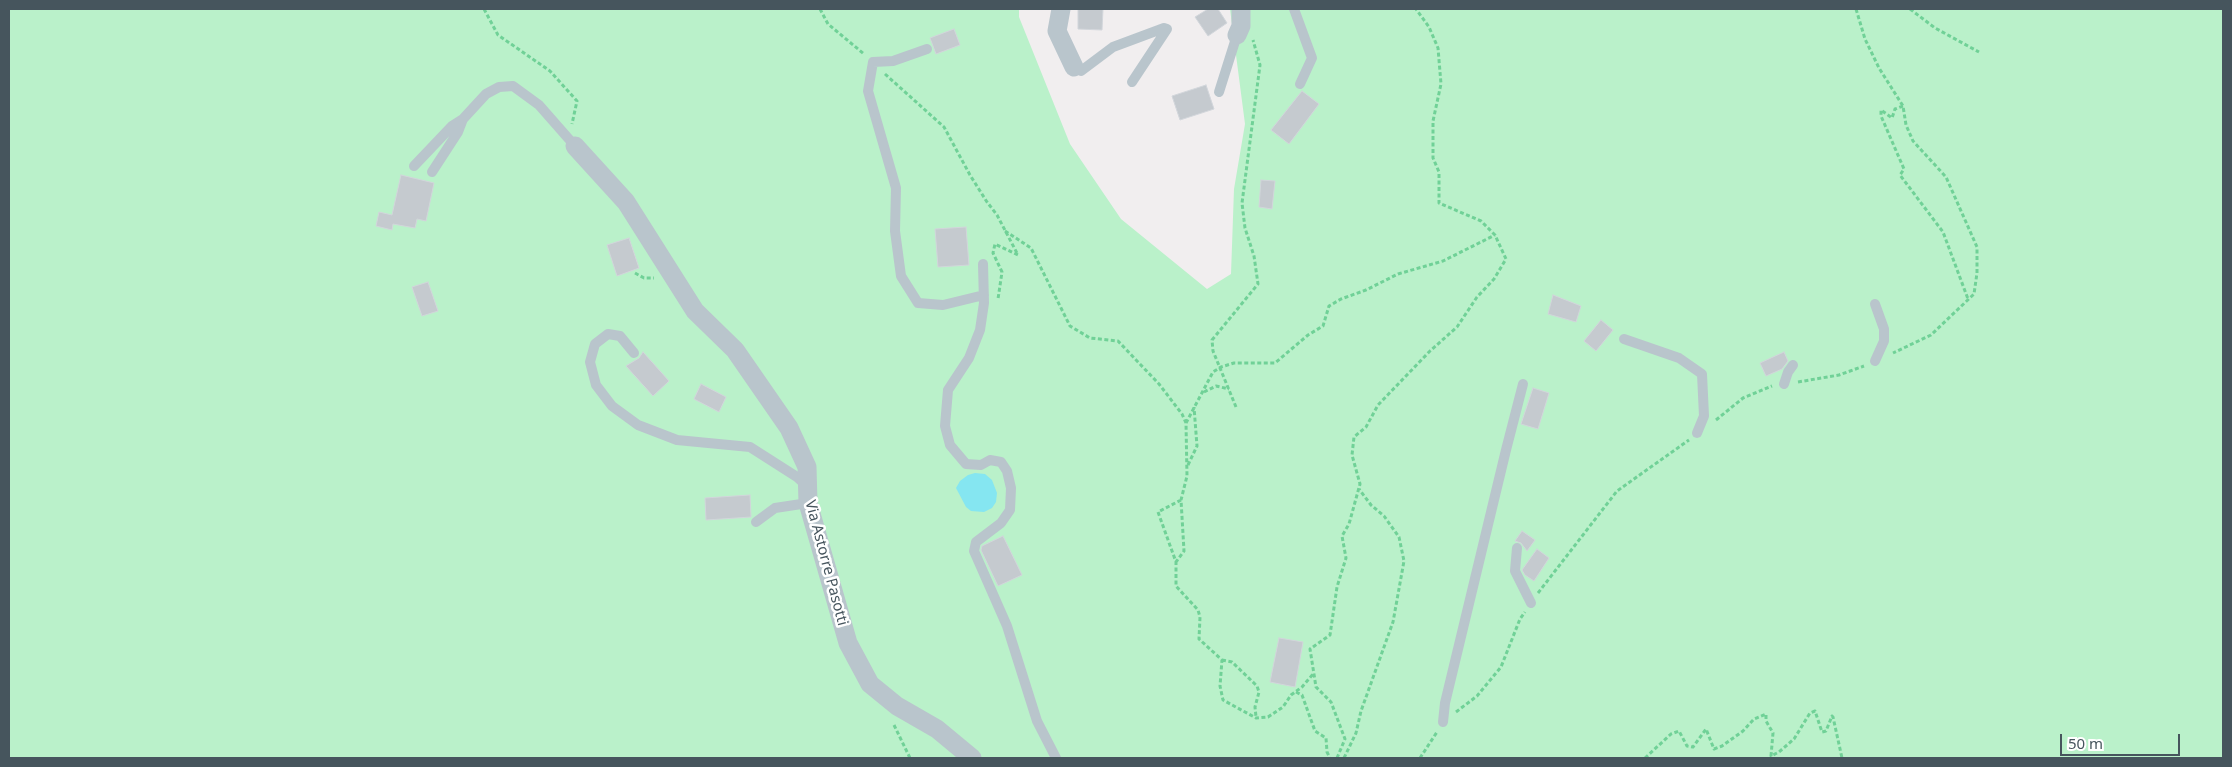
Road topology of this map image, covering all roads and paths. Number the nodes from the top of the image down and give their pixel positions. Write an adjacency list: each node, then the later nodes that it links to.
1 (484, 9): 19 (path)
2 (820, 9): 12 (path)
3 (1061, 9): 13 (street)
4 (1241, 9): 9 (street)
5 (1294, 9): 15 (lane)
6 (1416, 9): 24 (path)
7 (1856, 9): 17 (path)
8 (1910, 9): 11 (path)
9 (1245, 33): 16 (lane); 34 (path)
10 (927, 49): 12 (lane)
11 (1979, 52)
12 (873, 62): 23 (path); 26 (lane)
13 (1074, 67): 14 (lane)
14 (1132, 82)
15 (1300, 84)
16 (1219, 92)
17 (1903, 106): 27 (path); 27 (path)
18 (463, 119): 20 (lane); 21 (lane); 22 (lane)
19 (572, 128)
20 (575, 146): 45 (street, Via Astorre Pasotti)
21 (414, 166)
22 (432, 172)
23 (1005, 230): 29 (path); 41 (path)
24 (1495, 235): 34 (path); 44 (path)
25 (983, 264): 26 (lane)
26 (984, 295): 59 (lane)
27 (1968, 299): 32 (path)
28 (1875, 304): 32 (lane)
29 (996, 306)
30 (1624, 339): 42 (lane)
31 (634, 353): 45 (lane)
32 (1875, 361): 36 (path)
33 (1793, 365): 36 (lane)
34 (1221, 367): 37 (path); 38 (path)
35 (1523, 384): 55 (lane)
36 (1784, 384): 42 (path)
37 (1229, 389): 38 (path); 40 (path)
38 (1202, 393): 39 (path)
39 (1194, 407): 41 (path); 43 (path)
40 (1236, 407)
41 (1186, 423): 43 (path)
42 (1698, 434): 50 (path)
43 (1187, 468): 46 (path)
44 (1359, 489): 52 (path); 62 (path)
45 (808, 494): 47 (lane); 58 (street, Via Astorre Pasotti)
46 (1181, 500): 49 (path); 49 (path)
47 (756, 522)
48 (1517, 548): 50 (lane)
49 (1176, 562): 51 (path)
50 (1531, 604): 55 (path)
51 (1222, 660): 54 (path); 54 (path)
52 (1314, 672): 53 (path); 61 (path)
53 (1296, 692): 54 (path); 60 (path)
54 (1256, 718)
55 (1442, 722): 63 (path)
56 (894, 723): 57 (path)
57 (910, 758)
58 (972, 758)
59 (1056, 758)
60 (1330, 758)
61 (1337, 758)
62 (1344, 758)
63 (1420, 758)
64 (1645, 758): 65 (path)
65 (1842, 758)

